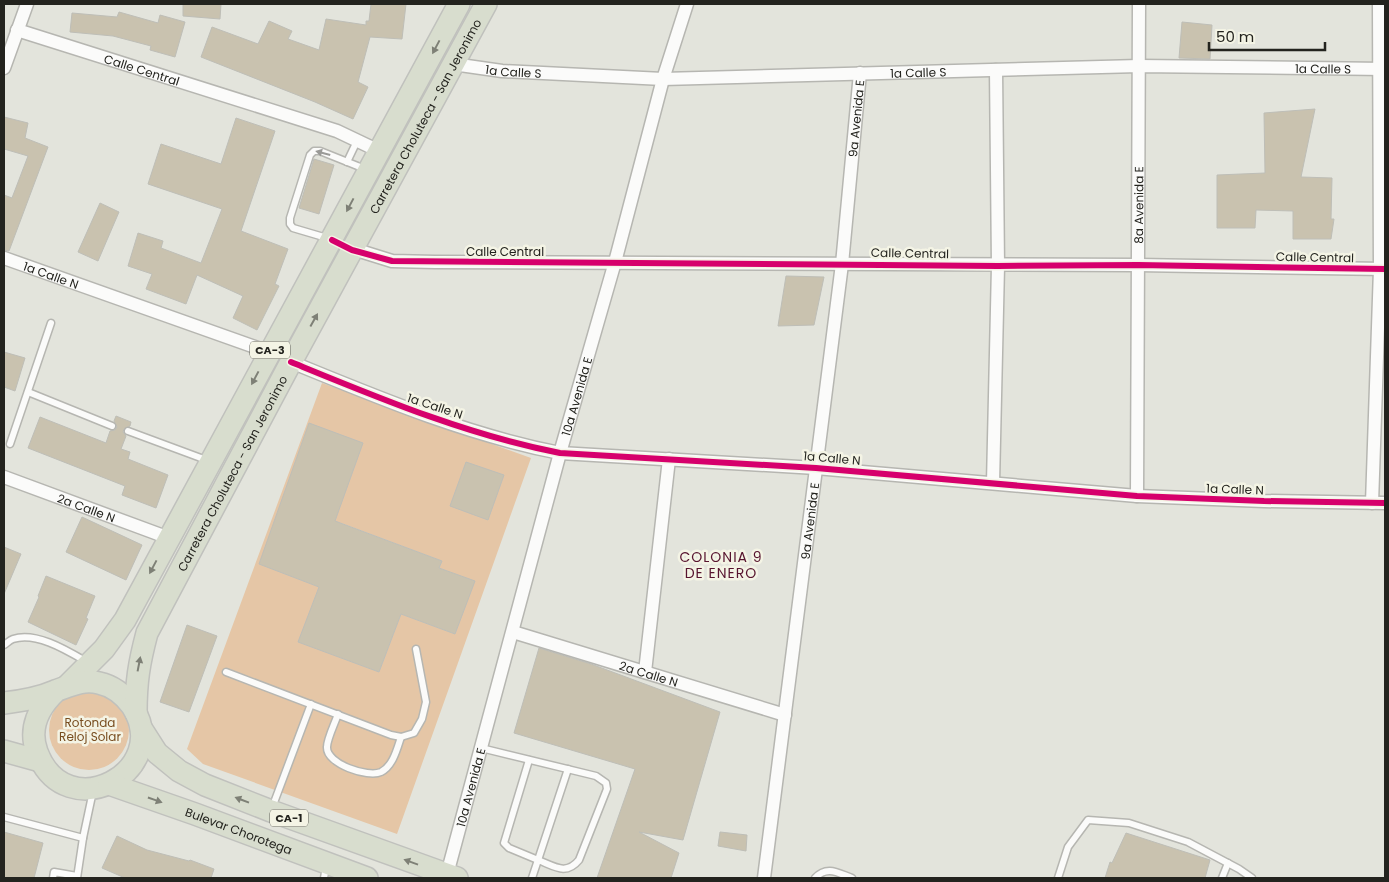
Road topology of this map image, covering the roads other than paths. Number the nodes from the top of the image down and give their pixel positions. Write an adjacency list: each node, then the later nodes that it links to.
1 (27, 4): 7 (street)
2 (459, 4): 16 (highway, Carretera Choluteca - San Jeronimo / CA-3, one-way to 16)
3 (486, 4): 8 (highway, Carretera Choluteca - San Jeronimo / CA-3)
4 (687, 4): 14 (street, 10a Avenida E)
5 (1139, 4): 9 (street, 8a Avenida E)
6 (1379, 4): 11 (street)
7 (17, 30): 10 (street); 15 (street, Calle Central)
8 (453, 64): 14 (street, 1a Calle S); 20 (highway, Carretera Choluteca - San Jeronimo / CA-3)
9 (1139, 66): 11 (street, 1a Calle S); 12 (street, 1a Calle S); 24 (street, 8a Avenida E)
10 (4, 68)
11 (1382, 69): 26 (street)
12 (996, 70): 13 (street, 1a Calle S); 25 (street)
13 (860, 73): 14 (street, 1a Calle S); 23 (street, 9a Avenida E)
14 (663, 79): 22 (street, 10a Avenida E)
15 (357, 140): 16 (street, Calle Central); 17 (lane)
16 (380, 151): 18 (highway, Carretera Choluteca - San Jeronimo / CA-3)
17 (347, 162): 18 (lane); 19 (lane, one-way to 19)
18 (369, 171): 19 (highway, Carretera Choluteca - San Jeronimo / CA-3, one-way to 19)
19 (332, 240): 20 (street, Calle Central); 28 (highway, Carretera Choluteca - San Jeronimo / CA-3)
20 (352, 250): 22 (street, Calle Central); 29 (highway, Carretera Choluteca - San Jeronimo / CA-3, one-way to 20)
21 (4, 258): 28 (street, 1a Calle N)
22 (615, 262): 23 (street, Calle Central); 34 (street, 10a Avenida E)
23 (842, 264): 25 (street, Calle Central); 37 (street, 9a Avenida E)
24 (1138, 265): 25 (street, Calle Central); 26 (street, Calle Central); 40 (street, 8a Avenida E)
25 (998, 266): 39 (street)
26 (1383, 269): 41 (street)
27 (51, 323): 30 (lane)
28 (269, 352): 36 (highway, Carretera Choluteca - San Jeronimo / CA-3, one-way to 36)
29 (291, 362): 34 (street, 1a Calle N); 54 (highway, Carretera Choluteca - San Jeronimo / CA-3, one-way to 29)
30 (28, 392): 31 (lane); 33 (lane)
31 (112, 426)
32 (128, 431): 36 (lane)
33 (10, 444)
34 (560, 453): 35 (street, 1a Calle N); 43 (street, 10a Avenida E)
35 (669, 460): 37 (street, 1a Calle N); 48 (street)
36 (210, 462): 42 (highway, Carretera Choluteca - San Jeronimo / CA-3)
37 (816, 468): 39 (street, 1a Calle N); 53 (street, 9a Avenida E)
38 (4, 477): 42 (street, 2a Calle N)
39 (992, 483): 40 (street, 1a Calle N)
40 (1137, 496): 41 (street, 1a Calle N)
41 (1379, 503)
42 (168, 538): 46 (highway, Carretera Choluteca - San Jeronimo / CA-3, one-way to 46)
43 (513, 632): 48 (street, 2a Calle N); 56 (street, 10a Avenida E)
44 (4, 646): 46 (lane)
45 (416, 649): 55 (lane)
46 (90, 664): 49 (highway, Carretera Choluteca - San Jeronimo / CA-3)
47 (226, 672): 51 (lane)
48 (646, 672): 53 (street, 2a Calle N)
49 (62, 688): 50 (highway, CA-1); 54 (highway, CA-1); 59 (highway)
50 (4, 703)
51 (311, 704): 52 (lane); 62 (lane)
52 (338, 714): 55 (lane); 55 (lane)
53 (785, 714): 73 (street, 9a Avenida E)
54 (138, 721): 61 (highway); 62 (highway, CA-1, one-way to 54)
55 (401, 737)
56 (481, 748): 58 (lane); 69 (street, 10a Avenida E)
57 (4, 751): 59 (highway)
58 (529, 760): 60 (lane); 65 (lane)
59 (40, 761): 61 (highway, CA-1)
60 (568, 770): 65 (lane); 65 (lane)
61 (101, 786): 64 (lane); 67 (highway, Bulevar Chorotega / CA-1, one-way to 67)
62 (271, 811): 69 (highway, CA-1, one-way to 62)
63 (4, 817): 64 (lane)
64 (83, 838): 68 (lane)
65 (538, 860): 72 (lane)
66 (1228, 863): 76 (lane); 77 (lane); 78 (lane)
67 (326, 871): 71 (highway, Bulevar Chorotega / CA-1)
68 (77, 877): 70 (lane)
69 (450, 877)
70 (53, 878)
71 (367, 878)
72 (532, 878)
73 (764, 878)
74 (816, 878): 75 (lane)
75 (852, 878)
76 (1058, 878)
77 (1222, 878)
78 (1252, 878)

